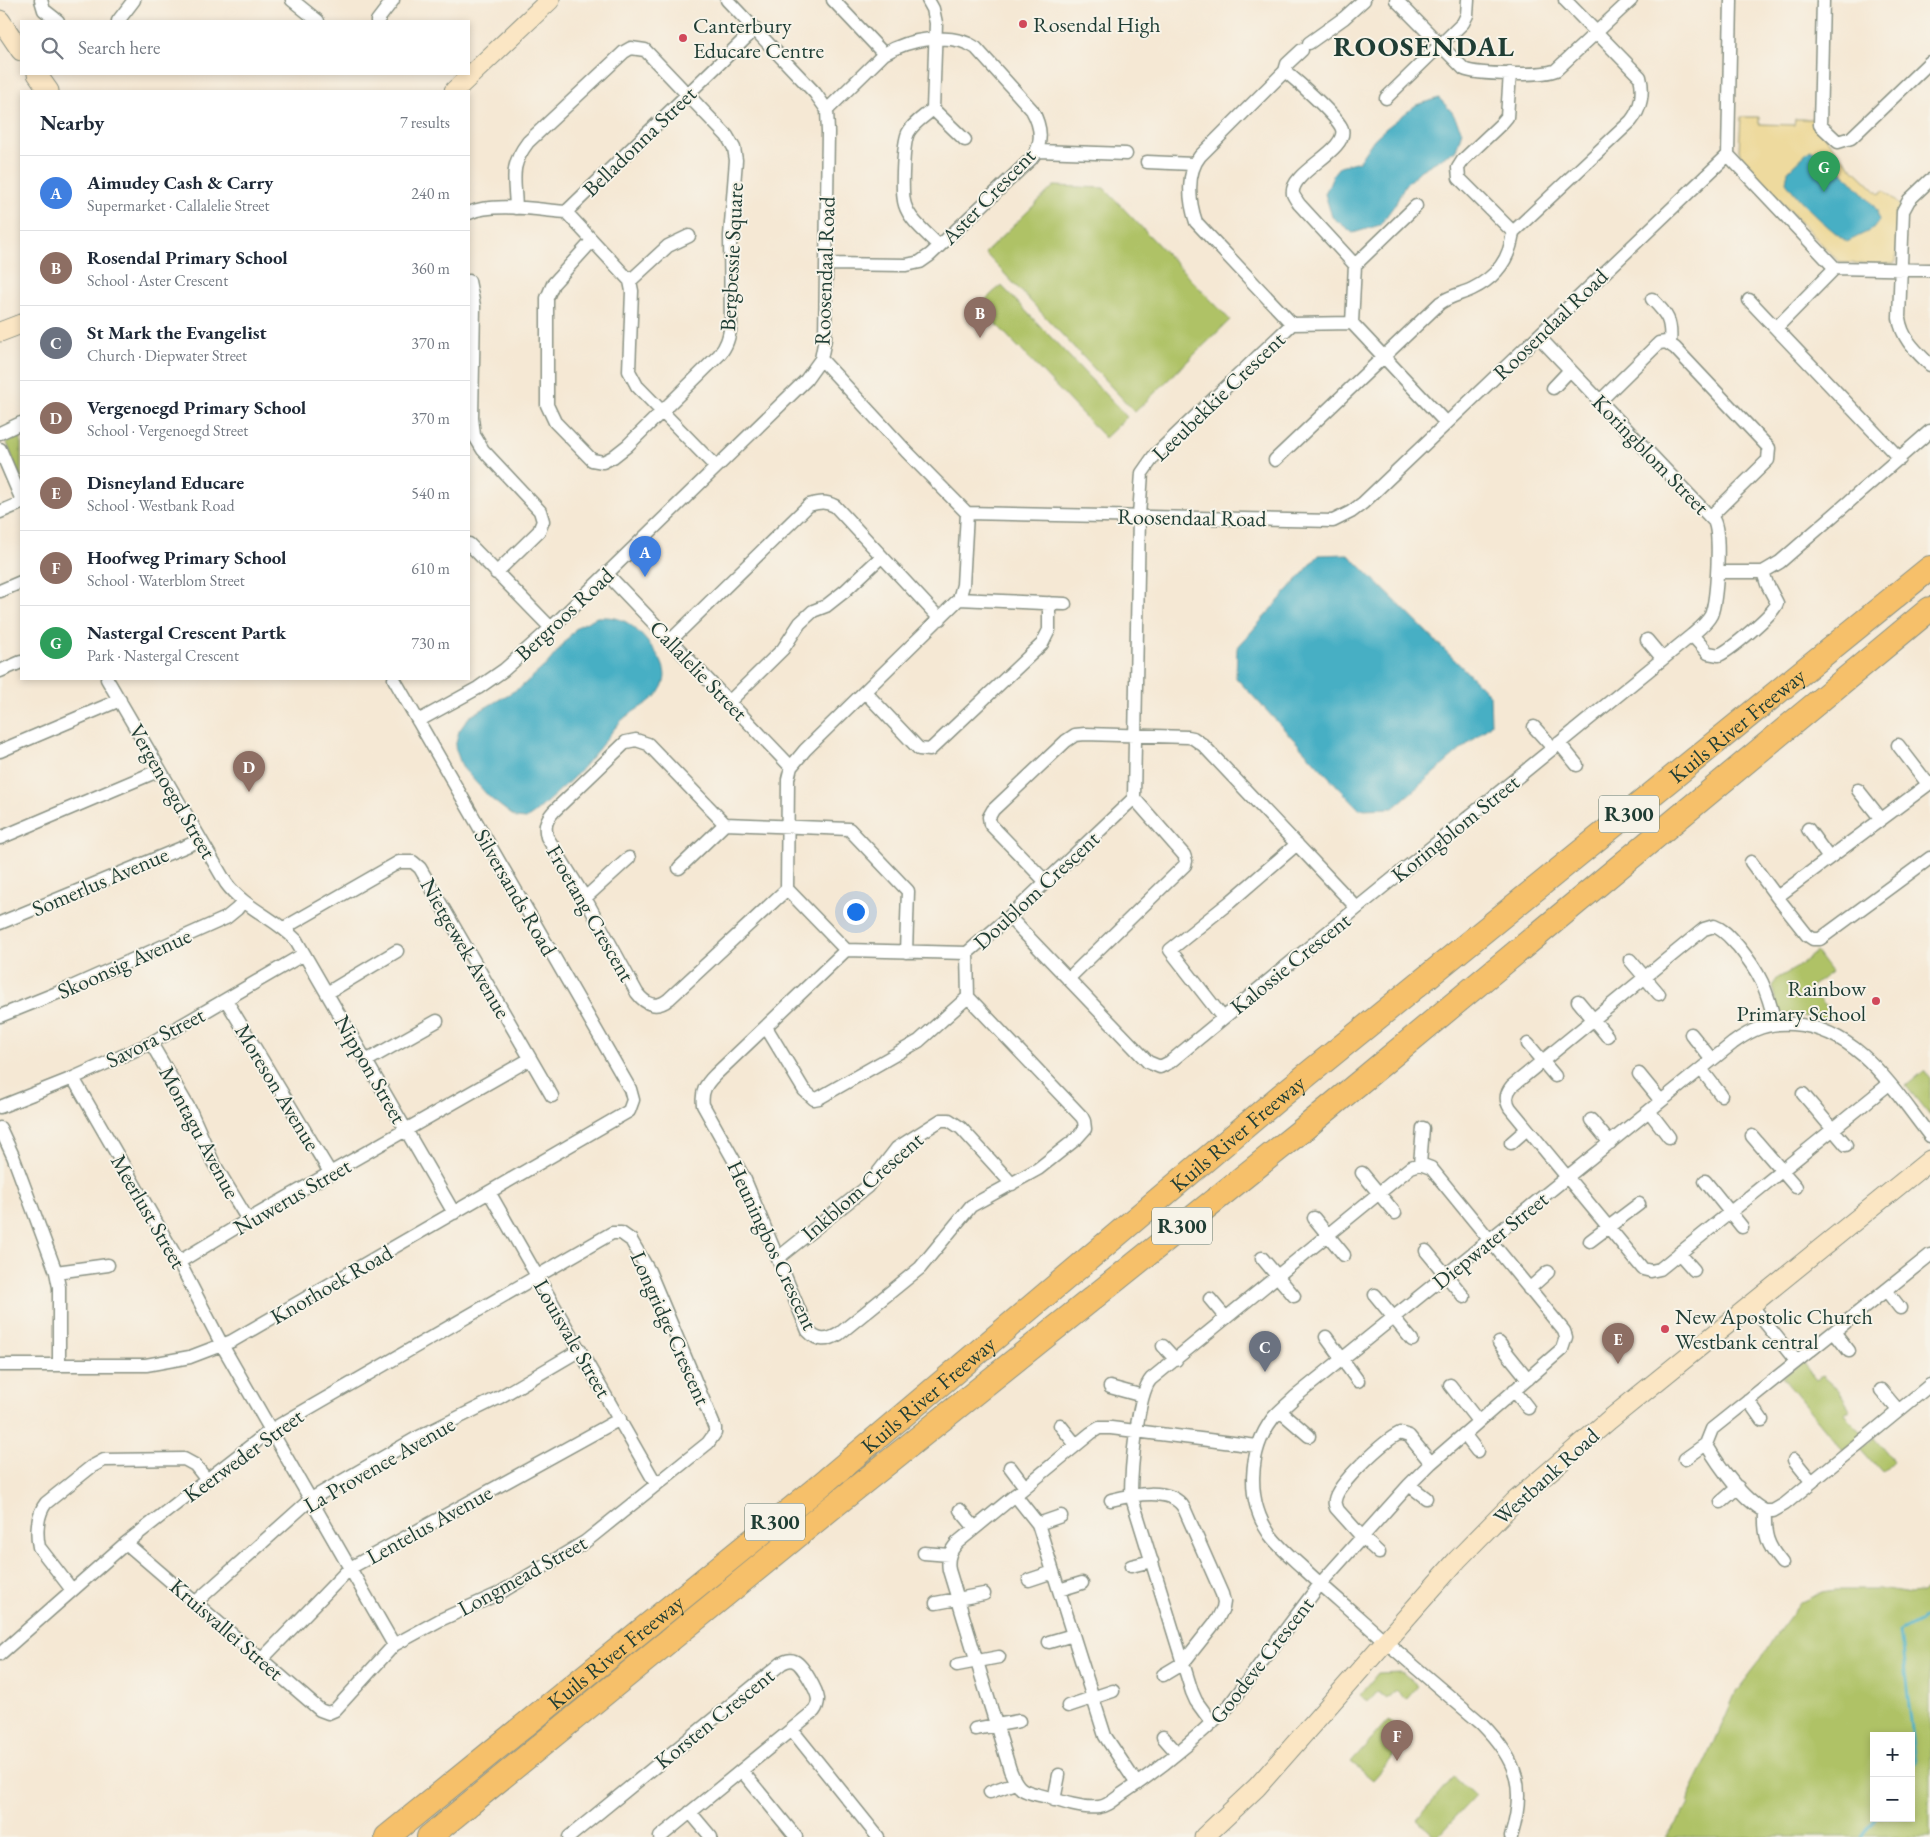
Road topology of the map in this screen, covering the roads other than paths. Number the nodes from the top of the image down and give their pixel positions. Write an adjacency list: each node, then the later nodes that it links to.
1 (41, 0): 17 (street)
2 (134, 0): 18 (street)
3 (292, 0): 19 (street)
4 (393, 0): 20 (street)
5 (550, 0): 32 (street)
6 (727, 0): 21 (street)
7 (833, 0): 26 (street)
8 (928, 0): 23 (street)
9 (1364, 0): 28 (street)
10 (1396, 0): 24 (street)
11 (1468, 0): 24 (street)
12 (1565, 0): 22 (street)
13 (1630, 0): 22 (street)
14 (1732, 0): 40 (street)
15 (1823, 0): 27 (street)
16 (0, 20): 25 (street)
17 (57, 20)
18 (119, 20)
19 (317, 20)
20 (378, 20)
21 (755, 29): 33 (street, Belladonna Street); 36 (street)
22 (1597, 33): 29 (street); 48 (street)
23 (934, 39): 26 (street, Aster Crescent); 35 (street); 38 (street, Aster Crescent)
24 (1440, 45): 29 (street); 34 (street)
25 (20, 50)
26 (884, 54): 36 (street, Aster Crescent)
27 (1930, 62)
28 (1285, 72): 42 (street); 53 (street)
29 (1510, 74): 48 (street)
30 (38, 75): 31 (street)
31 (48, 90)
32 (455, 90)
33 (687, 94): 45 (street, Bergbessie Square); 46 (street, Belladonna Street); 74 (street, Bergbessie Square)
34 (1386, 98)
35 (933, 109): 37 (street); 51 (street)
36 (827, 110): 52 (street, Roosendaal Road)
37 (965, 140)
38 (1038, 151): 39 (street); 51 (street, Aster Crescent)
39 (1126, 154)
40 (1728, 155): 54 (street); 66 (street, Roosendaal Road)
41 (1147, 162): 42 (street)
42 (1193, 164): 63 (street)
43 (1930, 180): 55 (street)
44 (1416, 206): 53 (street)
45 (516, 208): 46 (street); 47 (street)
46 (566, 212): 50 (street)
47 (470, 213)
48 (1513, 232): 68 (street)
49 (689, 236): 57 (street)
50 (592, 240): 57 (street); 74 (street, Bergbessie Square)
51 (940, 246): 52 (street, Aster Crescent)
52 (826, 264): 69 (street, Roosendaal Road)
53 (1355, 265): 61 (street)
54 (1835, 268): 55 (street); 64 (street)
55 (1900, 269): 56 (street); 70 (street)
56 (1930, 270)
57 (630, 281): 74 (street)
58 (470, 286): 95 (street)
59 (1652, 300): 67 (street)
60 (1749, 300): 64 (street)
61 (1352, 323): 63 (street, Leeubekkie Crescent); 68 (street)
62 (20, 324): 65 (street)
63 (1292, 324): 87 (street, Leeubekkie Crescent)
64 (1777, 328): 80 (street)
65 (0, 332)
66 (1538, 336): 71 (street, Koringblom Street); 76 (street, Roosendaal Road)
67 (1670, 344): 73 (street); 88 (street)
68 (1384, 357): 76 (street); 81 (street)
69 (821, 359): 82 (street, Bergroos Road); 86 (street, Roosendaal Road)
70 (1930, 365)
71 (1570, 370): 72 (street); 73 (street, Koringblom Street)
72 (1553, 388)
73 (1600, 401): 88 (street, Koringblom Street)
74 (662, 411): 82 (street)
75 (20, 423): 78 (street)
76 (1446, 423): 87 (street, Roosendaal Road)
77 (1930, 431): 80 (street)
78 (0, 433)
79 (0, 449): 83 (street)
80 (1900, 459): 94 (street)
81 (1275, 460)
82 (716, 467): 96 (street, Bergroos Road)
83 (20, 496)
84 (20, 503): 85 (street)
85 (0, 512)
86 (968, 513): 87 (street, Roosendaal Road); 99 (street)
87 (1139, 515): 121 (street)
88 (1711, 516): 93 (street, Koringblom Street)
89 (470, 545): 95 (street)
90 (1930, 554): 111 (highway)
91 (881, 557): 103 (street); 107 (street); 118 (street)
92 (1930, 568): 111 (highway, Kuils River Freeway / R300)
93 (1717, 572): 94 (street); 106 (street, Koringblom Street)
94 (1763, 572): 106 (street)
95 (496, 573): 105 (street)
96 (607, 574): 105 (street, Bergroos Road); 107 (street, Callalelie Street)
97 (20, 582): 98 (street)
98 (0, 591)
99 (959, 599): 100 (street); 103 (street)
100 (1049, 602): 101 (street); 116 (street)
101 (1065, 604)
102 (1930, 609): 113 (highway, Kuils River Freeway / R300)
103 (940, 619): 116 (street)
104 (1930, 624): 113 (highway)
105 (551, 628): 119 (street, Bergroos Road)
106 (1692, 635): 109 (street, Koringblom Street)
107 (671, 640): 118 (street, Callalelie Street)
108 (1647, 640): 109 (street)
109 (1662, 658): 123 (street, Koringblom Street)
110 (20, 662): 112 (street)
111 (1808, 669): 357 (highway, Kuils River Freeway / R300)
112 (0, 671)
113 (1853, 673): 358 (highway, Kuils River Freeway / R300)
114 (108, 680): 117 (street, Vergenoegd Street)
115 (395, 680): 119 (street, Silversands Road)
116 (865, 692): 126 (street)
117 (120, 700): 124 (street); 127 (street, Vergenoegd Street)
118 (730, 702): 126 (street, Callalelie Street)
119 (418, 721): 189 (street, Silversands Road)
120 (1534, 727): 123 (street)
121 (1134, 736): 130 (street); 137 (street, Kalossie Crescent); 143 (street, Kalossie Crescent)
122 (1898, 745): 128 (street)
123 (1556, 746): 125 (street); 148 (street, Koringblom Street)
124 (0, 752)
125 (1577, 765)
126 (792, 767): 133 (street)
127 (160, 770): 135 (street); 136 (street, Vergenoegd Street)
128 (1929, 784): 131 (street)
129 (1858, 790): 131 (street)
130 (1134, 798): 143 (street, Doublom Crescent); 159 (street)
131 (1881, 819): 139 (street)
132 (725, 824): 133 (street); 142 (street); 146 (street, Froetang Crescent)
133 (788, 826): 144 (street); 154 (street)
134 (1808, 829): 139 (street)
135 (0, 838)
136 (201, 840): 147 (street, Vergenoegd Street); 150 (street, Somerlus Avenue)
137 (1297, 844): 148 (street, Kalossie Crescent); 166 (street)
138 (629, 858): 146 (street)
139 (1829, 858): 145 (street)
140 (1930, 858): 145 (street)
141 (1751, 862): 145 (street)
142 (679, 868)
143 (1046, 882): 149 (street, Doublom Crescent)
144 (787, 889): 146 (street, Froetang Crescent); 152 (street)
145 (1777, 897)
146 (585, 898)
147 (242, 901): 151 (street, Vergenoegd Street); 165 (street, Skoonsig Avenue)
148 (1357, 908): 166 (street, Kalossie Crescent)
149 (1009, 917): 155 (street, Doublom Crescent); 159 (street, Kalossie Crescent)
150 (0, 923)
151 (284, 928): 156 (street, Nippon Street); 175 (street, Nietgewek Avenue)
152 (846, 950): 154 (street, Doublom Crescent); 170 (street, Heuningbos Crescent)
153 (397, 951): 160 (street)
154 (906, 952): 155 (street, Doublom Crescent)
155 (967, 953): 162 (street)
156 (304, 954): 160 (street, Nippon Street); 163 (street, Savora Street)
157 (1630, 960): 158 (street)
158 (1644, 977): 161 (street); 167 (street); 169 (street)
159 (1068, 979): 166 (street, Kalossie Crescent)
160 (327, 993): 177 (street, Nippon Street)
161 (1658, 994)
162 (968, 997): 170 (street); 210 (street, Heuningbos Crescent)
163 (226, 1000): 173 (street, Savora Street); 206 (street, Moreson Avenue)
164 (1578, 1001): 167 (street)
165 (0, 1016)
166 (1223, 1018)
167 (1593, 1019): 172 (street); 178 (street)
168 (437, 1021): 177 (street)
169 (1775, 1023): 176 (street, Diepwater Street); 183 (street, Diepwater Street)
170 (766, 1027): 229 (street, Heuningbos Crescent)
171 (1691, 1034): 176 (street)
172 (1607, 1036)
173 (152, 1043): 182 (street, Savora Street); 219 (street, Montagu Avenue)
174 (1528, 1044): 178 (street)
175 (530, 1058): 186 (street, Nietgewek Avenue); 196 (street)
176 (1712, 1060): 179 (street, Diepwater Street)
177 (366, 1061): 196 (street, Nippon Street)
178 (1543, 1061): 181 (street); 194 (street)
179 (1701, 1069): 185 (street); 187 (street, Diepwater Street)
180 (1639, 1074): 187 (street)
181 (1555, 1076)
182 (73, 1078): 188 (street, Savora Street); 231 (street, Meerlust Street)
183 (1888, 1084): 195 (street); 198 (street, Diepwater Street)
184 (1803, 1094): 195 (street)
185 (1721, 1095)
186 (552, 1096)
187 (1661, 1101): 190 (street, Diepwater Street)
188 (0, 1107)
189 (631, 1107): 212 (street, Knorhoek Road)
190 (1649, 1111): 199 (street); 201 (street, Diepwater Street)
191 (1592, 1120): 201 (street)
192 (0, 1128): 234 (street)
193 (1423, 1128): 204 (street)
194 (1527, 1129): 200 (street); 208 (street)
195 (1833, 1129): 202 (street); 205 (street)
196 (406, 1130): 206 (street, Nuwerus Street); 216 (street, Nippon Street)
197 (1752, 1136): 205 (street)
198 (1930, 1136)
199 (1669, 1137)
200 (1510, 1143)
201 (1610, 1143): 208 (street, Diepwater Street)
202 (1846, 1145)
203 (1930, 1160): 245 (street, Westbank Road)
204 (1420, 1164): 213 (street); 223 (street)
205 (1781, 1170): 211 (street); 215 (street)
206 (331, 1174): 219 (street, Nuwerus Street)
207 (1362, 1174): 213 (street)
208 (1567, 1178): 220 (street); 223 (street, Diepwater Street)
209 (1705, 1181): 215 (street)
210 (1012, 1184): 229 (street, Inkblom Crescent); 229 (street, Heuningbos Crescent)
211 (1796, 1188)
212 (489, 1192): 216 (street, Knorhoek Road); 236 (street, Louisvale Street)
213 (1379, 1194): 217 (street); 222 (street)
214 (1639, 1204): 220 (street)
215 (1730, 1212): 221 (street); 226 (street)
216 (454, 1213): 253 (street, Knorhoek Road)
217 (1395, 1213)
218 (1314, 1218): 222 (street)
219 (248, 1220): 231 (street, Nuwerus Street)
220 (1608, 1227): 224 (street); 226 (street)
221 (1742, 1227)
222 (1328, 1236): 227 (street); 238 (street)
223 (1490, 1240): 237 (street, Diepwater Street); 239 (street)
224 (1590, 1241)
225 (1426, 1251): 237 (street)
226 (1679, 1253): 233 (street)
227 (1344, 1255)
228 (1930, 1255): 240 (street)
229 (778, 1258)
230 (1262, 1258): 238 (street)
231 (179, 1262): 253 (street, Meerlust Street)
232 (108, 1265): 234 (street)
233 (1694, 1270)
234 (56, 1272): 261 (street)
235 (1548, 1272): 239 (street)
236 (537, 1275): 255 (street, Louisvale Street); 278 (street, Keerweder Street); 280 (street, Longridge Crescent)
237 (1446, 1275): 243 (street); 248 (street, Diepwater Street)
238 (1278, 1276): 242 (street); 247 (street)
239 (1529, 1289): 262 (street, Goodeve Crescent)
240 (1886, 1290): 246 (street); 249 (street)
241 (1375, 1295): 248 (street)
242 (1294, 1296)
243 (1464, 1298)
244 (1210, 1299): 247 (street)
245 (1751, 1305): 259 (street); 328 (street, Westbank Road)
246 (1900, 1308)
247 (1226, 1318): 257 (street)
248 (1394, 1318): 251 (street); 258 (street, Diepwater Street)
249 (1834, 1332): 256 (street); 259 (street)
250 (1326, 1337): 258 (street)
251 (1412, 1340)
252 (1499, 1343): 262 (street)
253 (222, 1345): 261 (street, Knorhoek Road); 278 (street, Meerlust Street)
254 (1163, 1346): 257 (street)
255 (580, 1350): 274 (street, Louisvale Street); 300 (street, La Provence Avenue)
256 (1849, 1351)
257 (1176, 1360): 269 (street)
258 (1342, 1360): 263 (street); 273 (street, Diepwater Street)
259 (1796, 1361): 270 (street)
260 (0, 1365): 261 (street, Knorhoek Road)
261 (59, 1365)
262 (1528, 1378): 267 (street, Goodeve Crescent)
263 (1358, 1381)
264 (1450, 1385): 275 (street)
265 (1930, 1385): 272 (street)
266 (1110, 1387): 269 (street)
267 (1514, 1390): 271 (street); 275 (street, Goodeve Crescent)
268 (1881, 1390): 272 (street)
269 (1143, 1396): 279 (street)
270 (1748, 1400): 276 (street); 283 (street)
271 (1528, 1408)
272 (1898, 1410): 292 (street)
273 (1280, 1411): 282 (street); 285 (street, Diepwater Street)
274 (620, 1419): 293 (street, Louisvale Street); 316 (street, Lentelus Avenue)
275 (1478, 1420): 281 (street, Goodeve Crescent)
276 (1762, 1420)
277 (1060, 1425): 284 (street)
278 (271, 1430): 291 (street, Keerweder Street); 300 (street, Meerlust Street)
279 (1137, 1431): 284 (street); 285 (street); 298 (street)
280 (715, 1433): 293 (street, Longmead Street)
281 (1464, 1434): 286 (street); 289 (street, Goodeve Crescent)
282 (1309, 1436)
283 (1706, 1444): 287 (street); 296 (street)
284 (1076, 1445): 295 (street)
285 (1257, 1446): 320 (street, Diepwater Street)
286 (1477, 1451)
287 (1685, 1459)
288 (1794, 1460): 292 (street)
289 (1431, 1462): 294 (street, Goodeve Crescent); 308 (street)
290 (1010, 1467): 295 (street)
291 (207, 1480): 309 (street, Keerweder Street); 321 (street)
292 (1812, 1482): 304 (street)
293 (656, 1484): 330 (street, Longmead Street)
294 (1409, 1485): 299 (street); 308 (street, Goodeve Crescent)
295 (1026, 1487): 297 (street)
296 (1738, 1487): 302 (street); 304 (street)
297 (1015, 1495): 306 (street); 307 (street)
298 (1131, 1495): 301 (street); 313 (street); 335 (street)
299 (1426, 1498)
300 (311, 1499): 316 (street, Meerlust Street); 325 (street, La Provence Avenue)
301 (1111, 1500)
302 (1721, 1502)
303 (960, 1510): 307 (street)
304 (1765, 1511): 314 (street)
305 (1061, 1516): 306 (street)
306 (1038, 1524): 317 (street)
307 (975, 1528): 312 (street)
308 (1363, 1538): 311 (street); 320 (street, Goodeve Crescent)
309 (126, 1542): 321 (street, Keerweder Street); 325 (street, Kruisvallei Street)
310 (924, 1553): 312 (street)
311 (1379, 1553)
312 (949, 1555): 324 (street)
313 (1152, 1561): 315 (street); 335 (street)
314 (1782, 1563)
315 (1131, 1566)
316 (350, 1568): 330 (street, Meerlust Street); 333 (street, Lentelus Avenue)
317 (1053, 1572): 318 (street); 322 (street)
318 (1029, 1580)
319 (1082, 1583): 322 (street)
320 (1320, 1584): 328 (street, Diepwater Street); 343 (street, Goodeve Crescent)
321 (72, 1590): 331 (street, Keerweder Street)
322 (1059, 1590): 327 (street)
323 (984, 1594): 324 (street)
324 (958, 1598): 326 (street); 334 (street)
325 (196, 1602): 333 (street, Kruisvallei Street)
326 (936, 1603)
327 (1073, 1635): 329 (street); 339 (street)
328 (1384, 1641): 356 (street, Westbank Road); 364 (street, Diepwater Street)
329 (1049, 1642)
330 (394, 1645): 341 (street, Longmead Street)
331 (0, 1654)
332 (999, 1657): 334 (street)
333 (262, 1659): 341 (street, Kruisvallei Street)
334 (977, 1661): 336 (street); 344 (street)
335 (1183, 1663): 337 (street); 343 (street)
336 (957, 1665)
337 (1163, 1675)
338 (1113, 1691): 339 (street)
339 (1092, 1698): 340 (street); 352 (street)
340 (1068, 1706)
341 (328, 1713)
342 (1019, 1721): 344 (street)
343 (1212, 1723): 348 (street, Goodeve Crescent)
344 (998, 1725): 345 (street); 351 (street)
345 (975, 1729)
346 (792, 1730): 349 (street); 359 (street, Korsten Crescent); 363 (street)
347 (1163, 1737): 348 (street)
348 (1177, 1753): 352 (street, Goodeve Crescent)
349 (742, 1771): 355 (street); 362 (street)
350 (1059, 1775): 354 (street)
351 (1015, 1783): 353 (street); 354 (street, Goodeve Crescent)
352 (1138, 1784): 354 (street, Goodeve Crescent)
353 (990, 1792)
354 (1054, 1800)
355 (690, 1812): 360 (street); 361 (street)
356 (1208, 1836)
357 (387, 1837)
358 (429, 1837)
359 (569, 1837)
360 (660, 1837)
361 (711, 1837)
362 (796, 1837)
363 (878, 1837)
364 (1511, 1837)

